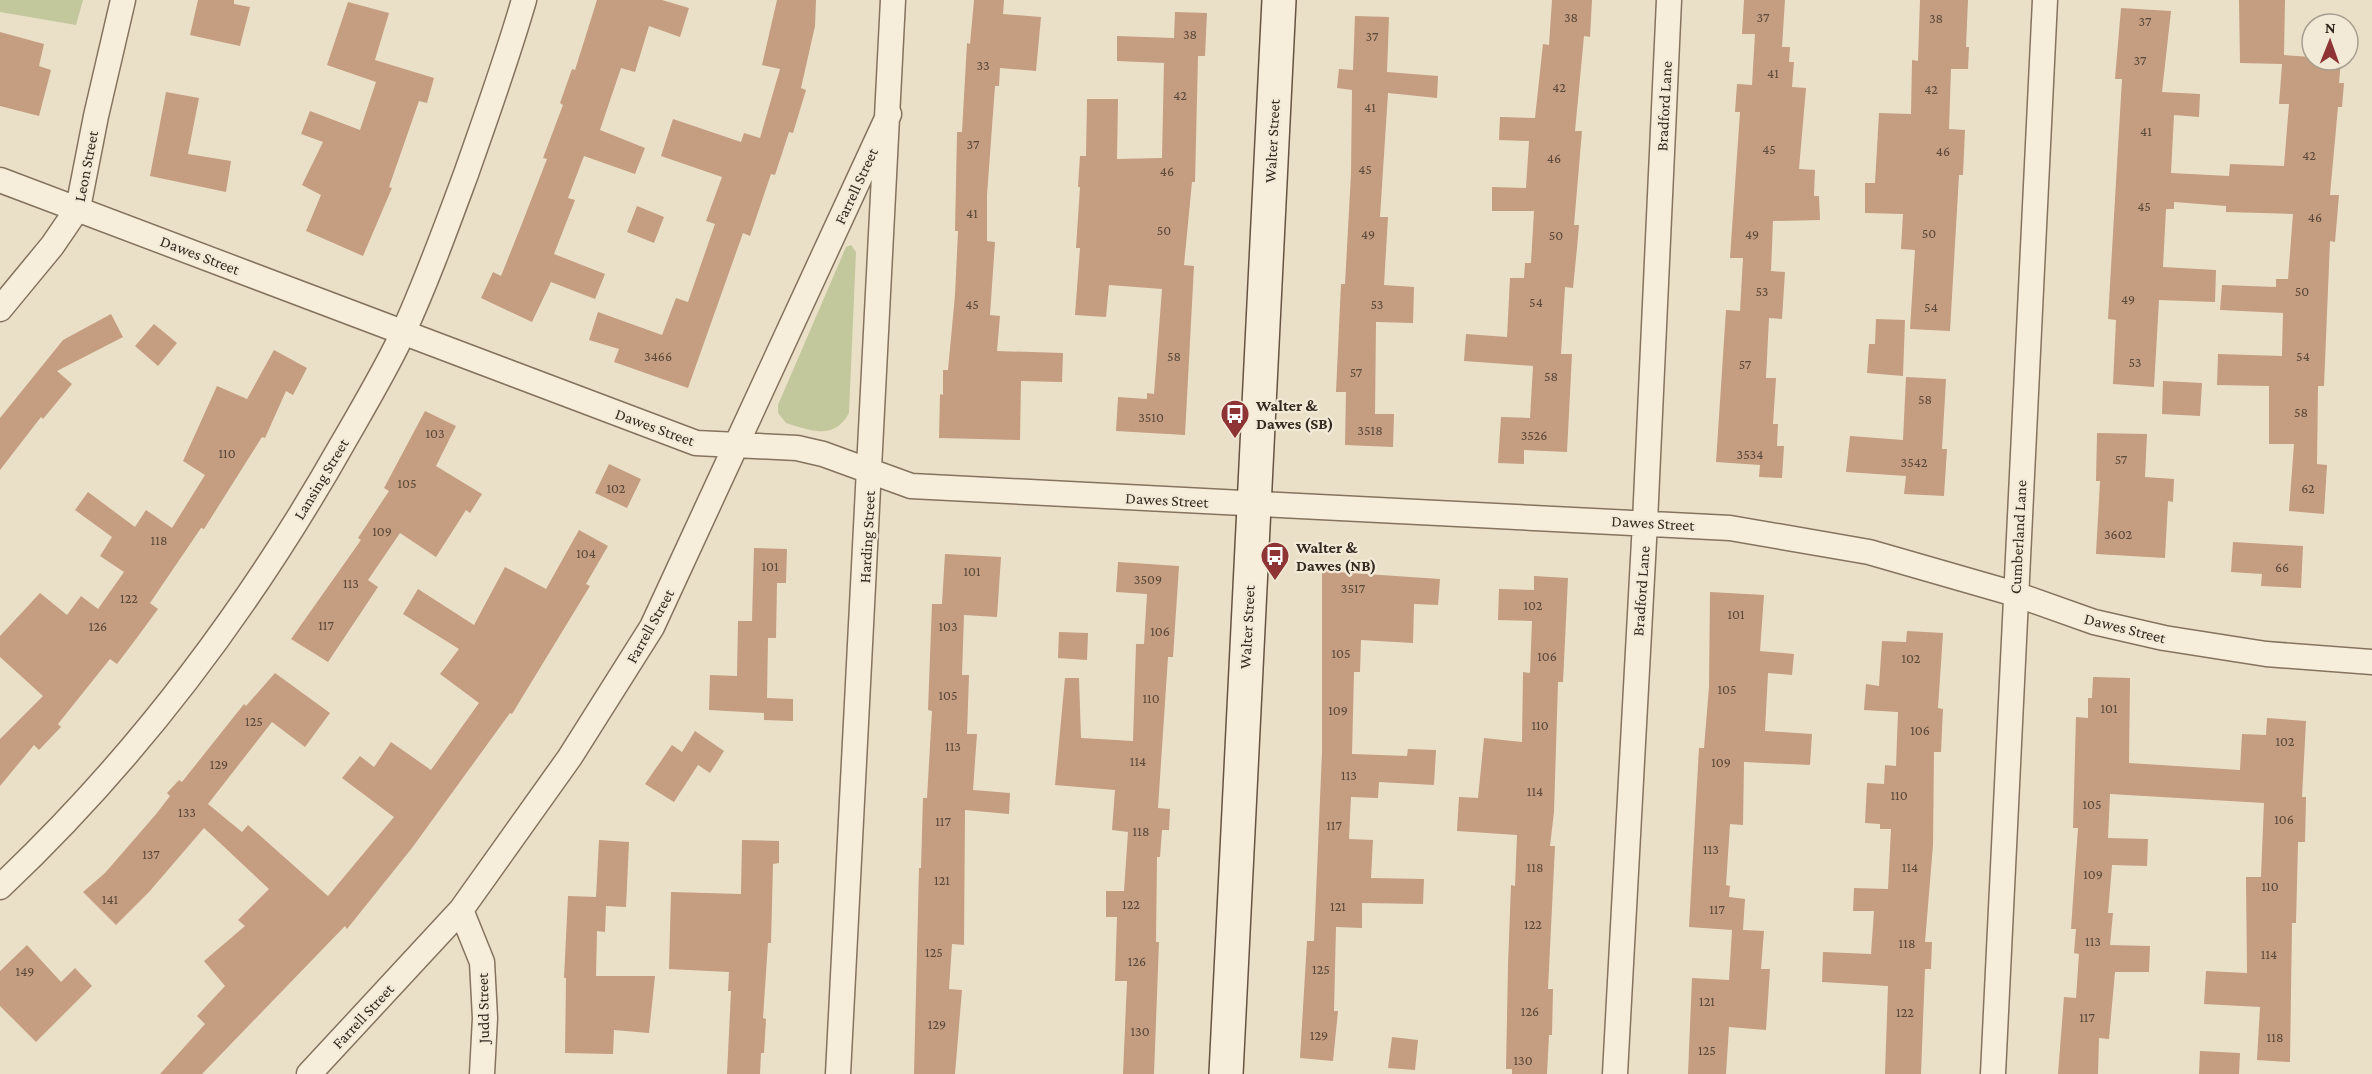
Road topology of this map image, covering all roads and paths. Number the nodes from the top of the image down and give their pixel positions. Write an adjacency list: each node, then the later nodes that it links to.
1 (123, 0): 9 (street, Leon Street)
2 (524, 0): 11 (street, Lansing Street)
3 (893, 0): 7 (street, Harding Street)
4 (1279, 0): 14 (street, Walter Street)
5 (1669, 0): 15 (street, Bradford Lane)
6 (2045, 0): 16 (street, Cumberland Lane)
7 (889, 114): 12 (street, Farrell Street); 13 (street, Harding Street)
8 (0, 180): 9 (street, Dawes Street)
9 (78, 208): 10 (street, Leon Street); 11 (street, Dawes Street)
10 (0, 309)
11 (403, 333): 12 (street, Dawes Street); 18 (street, Lansing Street)
12 (737, 445): 13 (street, Dawes Street); 19 (street, Farrell Street)
13 (870, 471): 14 (street, Dawes Street); 22 (street, Harding Street)
14 (1253, 505): 15 (street, Dawes Street); 23 (street, Walter Street)
15 (1645, 522): 16 (street, Dawes Street); 24 (street, Bradford Lane)
16 (2015, 594): 17 (street, Dawes Street); 25 (street, Cumberland Lane)
17 (2372, 662)
18 (0, 887)
19 (461, 910): 20 (street, Farrell Street); 21 (street, Judd Street)
20 (309, 1074)
21 (482, 1074)
22 (838, 1074)
23 (1226, 1074)
24 (1615, 1074)
25 (1993, 1074)

